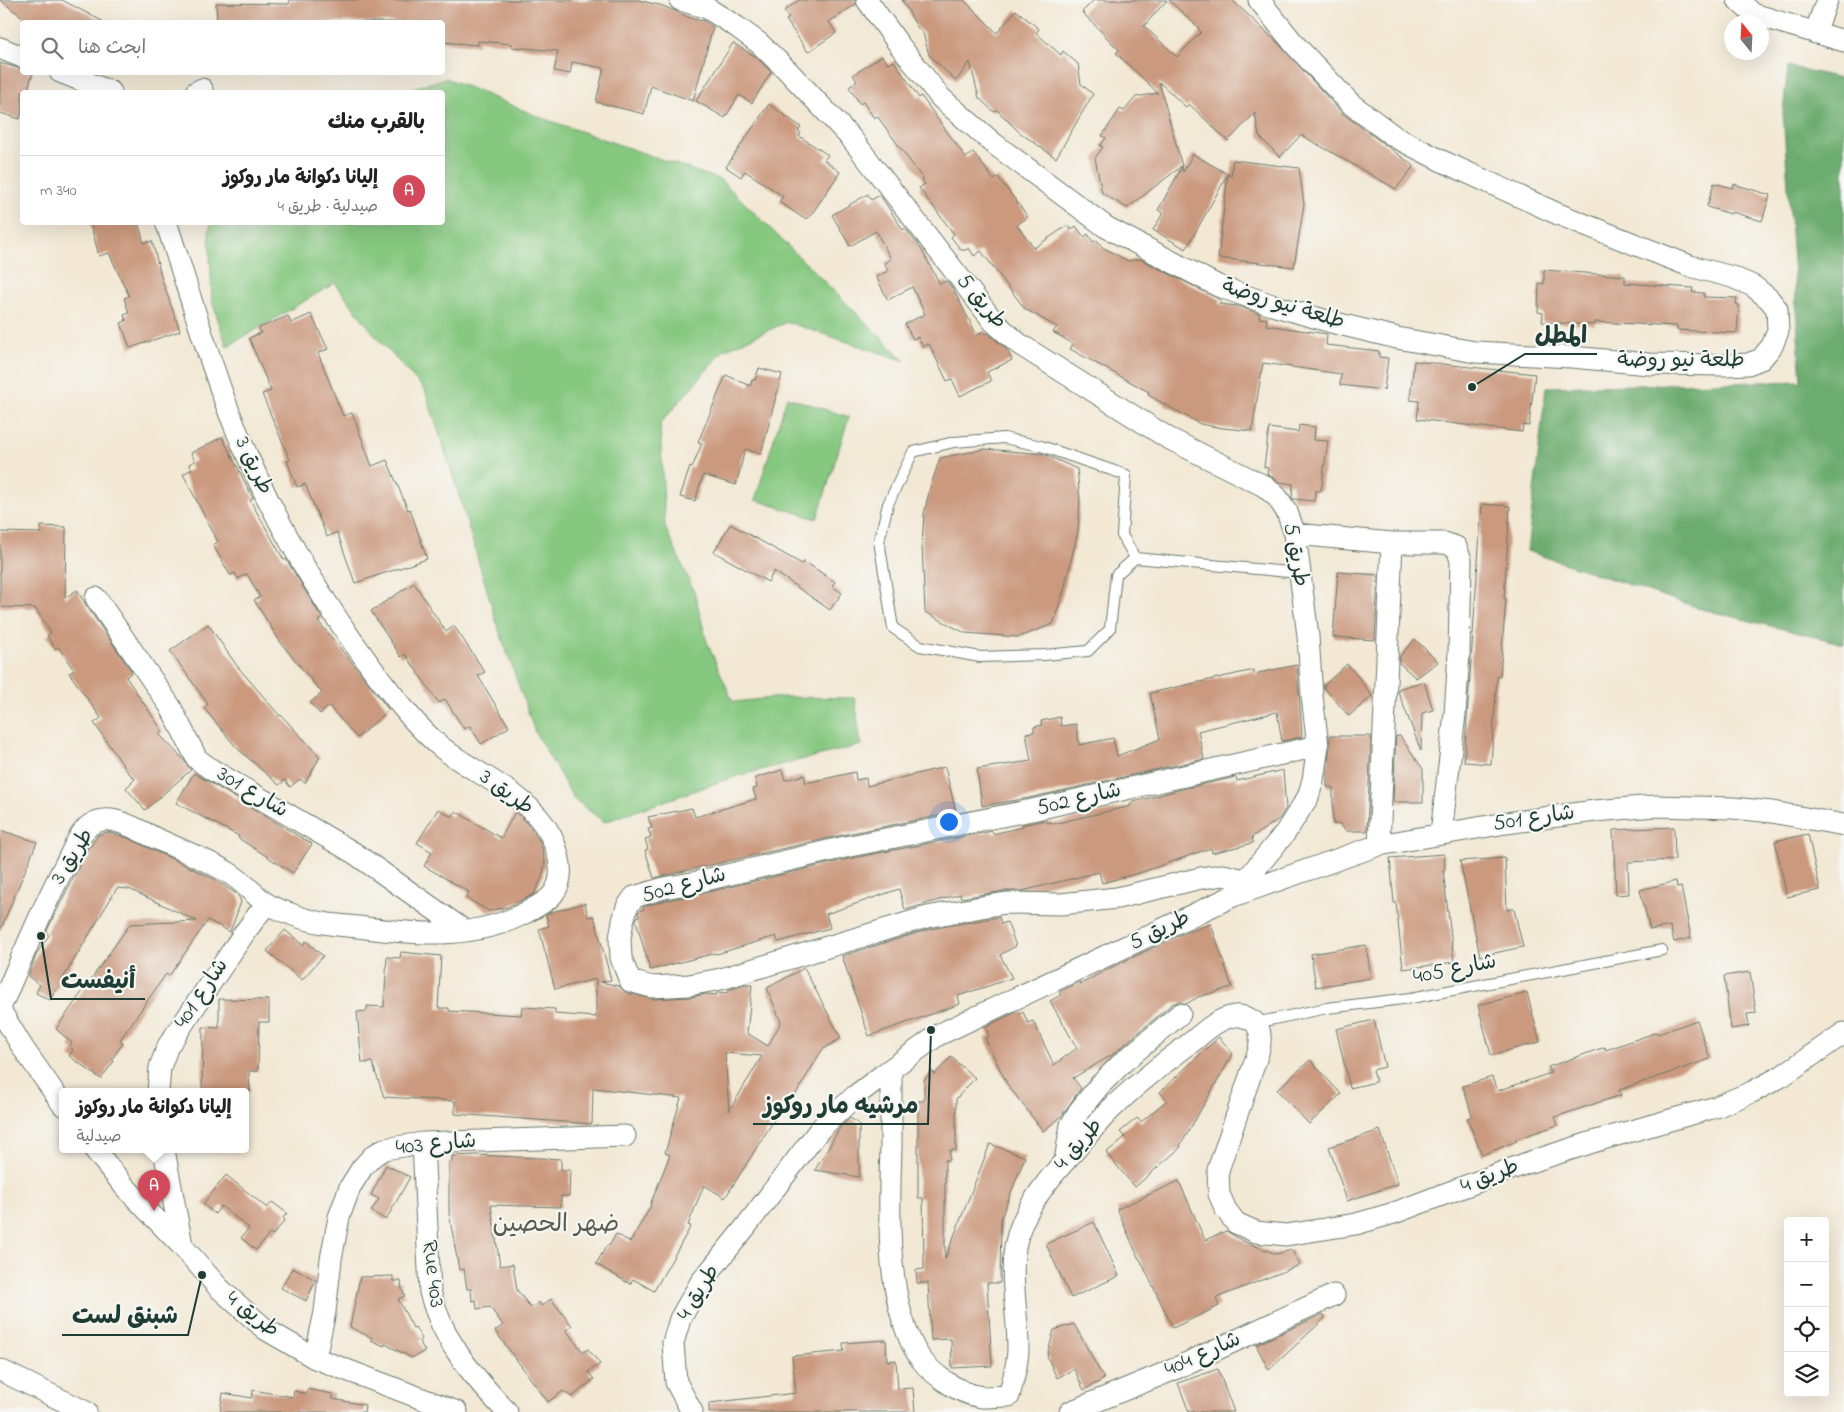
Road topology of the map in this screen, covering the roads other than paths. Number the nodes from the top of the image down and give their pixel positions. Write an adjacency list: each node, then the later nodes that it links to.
1 (680, 0): 6 (street, طريق 5)
2 (867, 0): 3 (street, طلعة نيو روضة)
3 (1259, 0)
4 (1738, 0): 7 (street)
5 (1826, 0): 7 (street)
6 (707, 4): 14 (street, طريق 5)
7 (1815, 33): 8 (street)
8 (1844, 41)
9 (0, 48): 10 (street)
10 (20, 56)
11 (68, 75): 12 (street)
12 (106, 90)
13 (167, 225): 25 (street, طريق 3)
14 (1295, 534): 15 (street); 17 (street, طريق 5)
15 (1392, 543): 21 (street); 22 (street)
16 (1135, 558): 16 (lane); 17 (lane)
17 (1300, 573): 19 (street, طريق 5)
18 (96, 598): 25 (street, شارع 301)
19 (1318, 746): 23 (street, طريق 5); 23 (street, شارع 502)
20 (1844, 825): 21 (street, شارع 501)
21 (1441, 834): 22 (street, شارع 501)
22 (1379, 846): 23 (street, شارع 501)
23 (1239, 888): 31 (street, طريق 5)
24 (266, 904): 25 (street, طريق 3); 27 (street, طريق 3); 32 (street, شارع 401)
25 (465, 932)
26 (1662, 950): 29 (lane, شارع 405)
27 (0, 1009): 33 (street)
28 (1180, 1014): 38 (street)
29 (1255, 1023): 30 (street, طريق 4); 38 (street, طريق 4)
30 (1844, 1033)
31 (884, 1074): 38 (street, طريق 4); 46 (street, طريق 4)
32 (158, 1088)
33 (59, 1099)
34 (625, 1136): 35 (street, شارع 403)
35 (423, 1143): 41 (street, شارع 403); 45 (street, Rue 403)
36 (97, 1153): 39 (street, طريق 4)
37 (165, 1153): 39 (street)
38 (1065, 1161)
39 (182, 1246): 41 (street, طريق 4)
40 (1334, 1295): 47 (street, شارع 404)
41 (316, 1358): 44 (street, طريق 4)
42 (0, 1370): 43 (street)
43 (86, 1412)
44 (457, 1412)
45 (507, 1412)
46 (692, 1412)
47 (1070, 1412)

